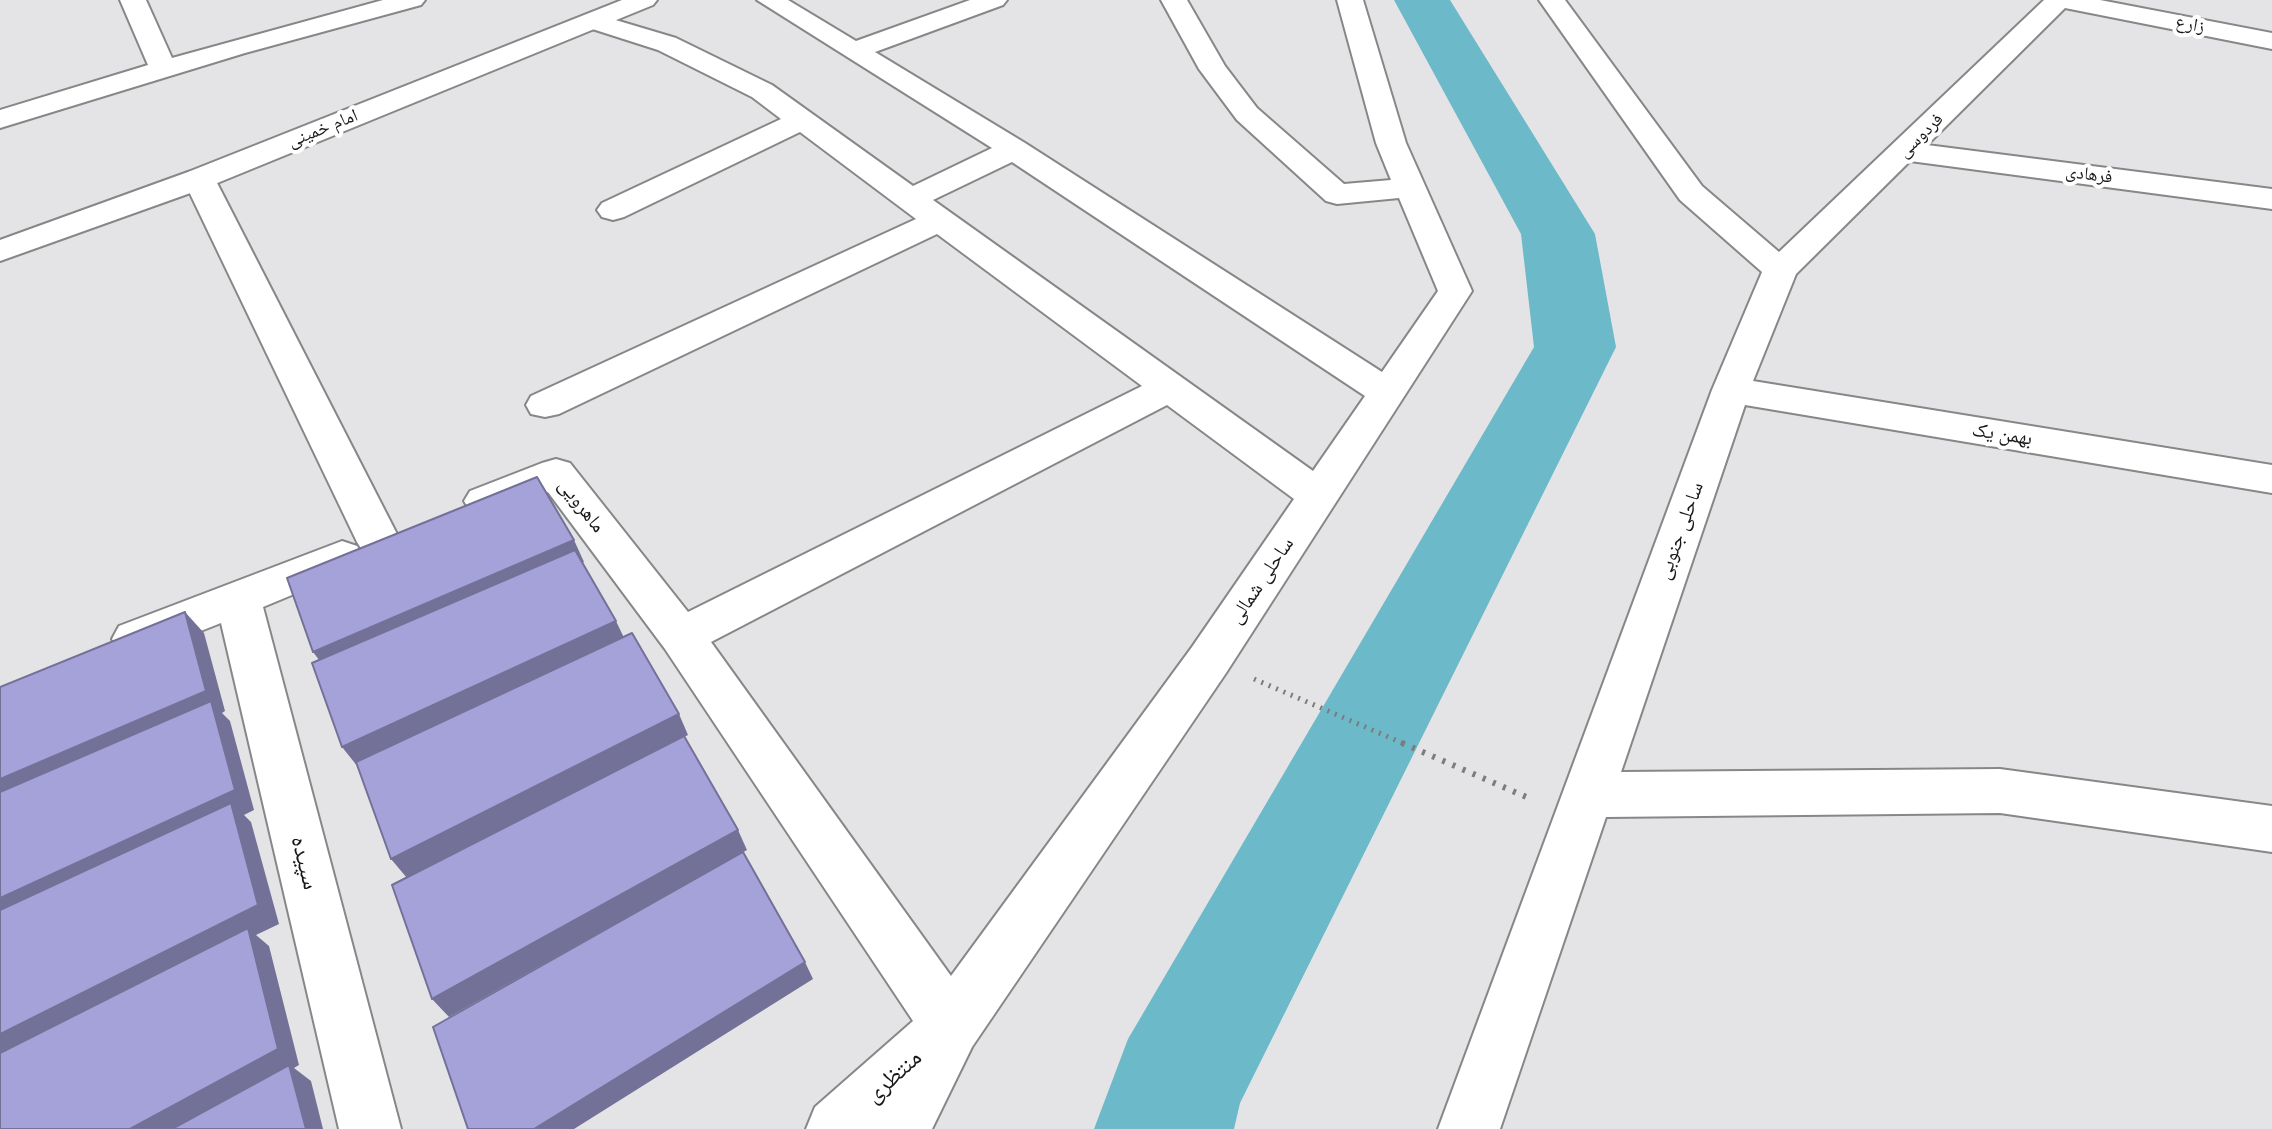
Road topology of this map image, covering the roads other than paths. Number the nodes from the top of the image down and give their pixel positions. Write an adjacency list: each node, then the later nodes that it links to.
1 (133, 0): 13 (street)
2 (644, 0): 10 (street, امام خمینی)
3 (770, 0): 12 (street)
4 (994, 0): 12 (street)
5 (1174, 0): 19 (street)
6 (1350, 0): 19 (street, ساحلی شمالی)
7 (1552, 0): 25 (street)
8 (2060, 0): 11 (street, زارع); 17 (street, فردوسی)
9 (397, 2): 13 (street)
10 (592, 21): 15 (street); 18 (street, امام خمینی)
11 (2272, 41)
12 (852, 51): 16 (street)
13 (163, 69): 14 (street)
14 (0, 119)
15 (802, 120): 20 (street); 22 (street)
16 (1014, 149): 20 (street); 28 (street)
17 (1906, 151): 21 (street, فرهادی); 25 (street, فردوسی)
18 (199, 179): 24 (street, امام خمینی); 32 (street)
19 (1411, 188): 28 (street, ساحلی شمالی)
20 (910, 199): 23 (street)
21 (2272, 199)
22 (613, 210)
23 (940, 220): 26 (street); 29 (street)
24 (0, 251)
25 (1780, 270): 27 (street, ساحلی جنوبی)
26 (1171, 387): 31 (street); 34 (street)
27 (1731, 390): 30 (street, بهمن یک); 36 (street, ساحلی جنوبی)
28 (1387, 393): 31 (street, ساحلی شمالی)
29 (545, 405)
30 (2272, 479)
31 (1319, 496): 38 (street, ساحلی شمالی)
32 (379, 542): 33 (street, ماهرویی); 34 (street, ماهرویی)
33 (238, 598): 35 (street, ماهرویی); 39 (street, سپیده)
34 (681, 636): 38 (street, ماهرویی)
35 (98, 654)
36 (1583, 808): 37 (street); 42 (street, ساحلی جنوبی)
37 (2272, 829)
38 (951, 1026): 40 (street, منتظری); 41 (street, ساحلی شمالی)
39 (370, 1129)
40 (837, 1129)
41 (899, 1129)
42 (1469, 1129)

